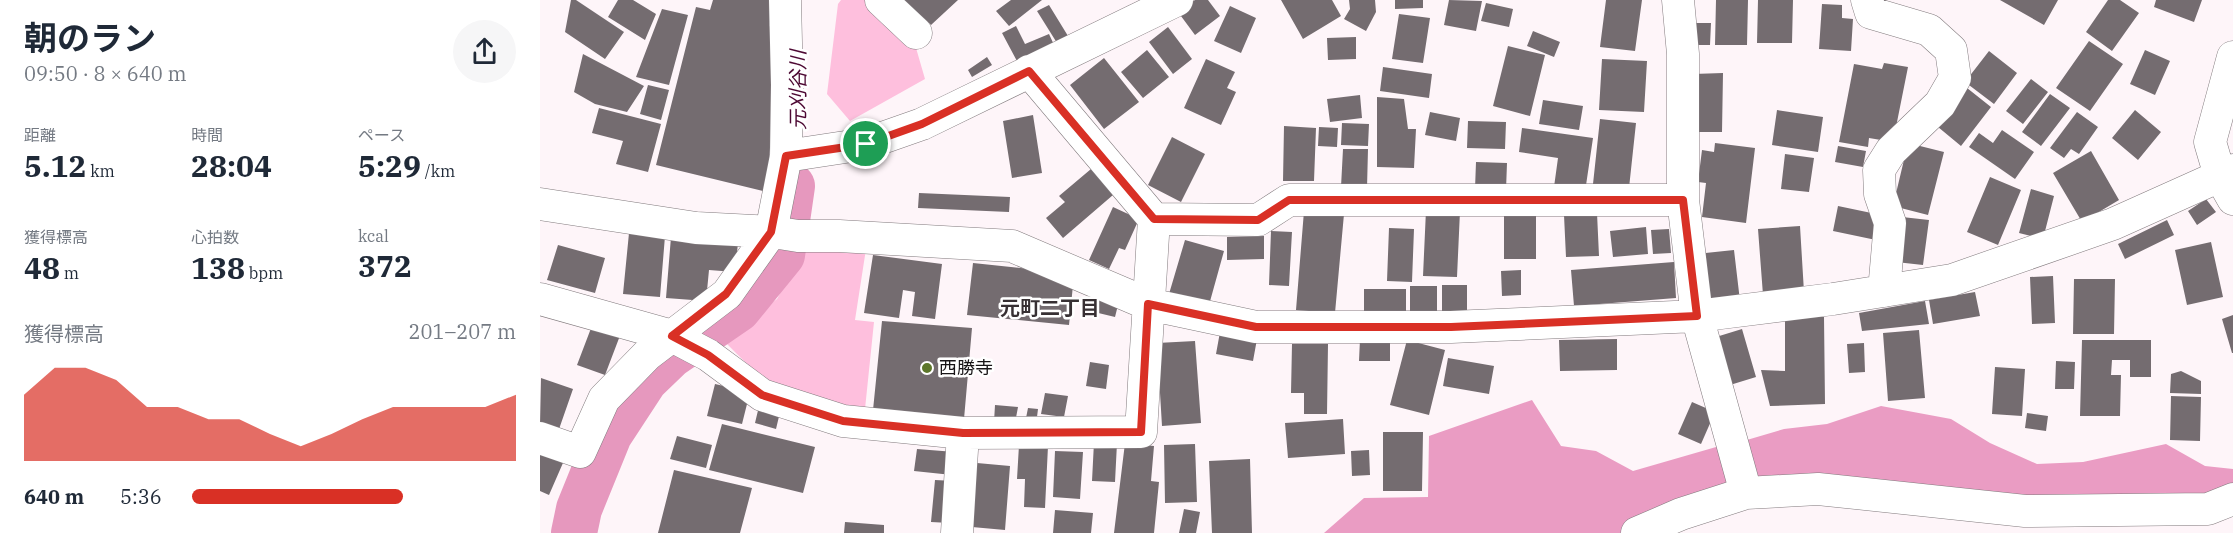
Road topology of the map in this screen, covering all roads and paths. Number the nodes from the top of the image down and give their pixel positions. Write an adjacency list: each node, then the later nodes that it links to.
1 (785, 0): 9 (street)
2 (881, 0): 6 (street)
3 (1177, 0): 8 (street)
4 (1678, 0): 11 (street)
5 (1869, 7): 15 (street)
6 (916, 33)
7 (2233, 57): 10 (street)
8 (1029, 71): 9 (street); 13 (street)
9 (787, 156): 14 (street)
10 (2229, 182): 15 (street)
11 (1683, 200): 13 (street); 18 (street)
12 (540, 204): 14 (street)
13 (1154, 219): 17 (street)
14 (780, 234): 17 (street); 19 (street)
15 (1884, 291): 18 (street)
16 (540, 299): 19 (street)
17 (1148, 304): 18 (street); 20 (street)
18 (1697, 316): 22 (street)
19 (673, 336): 20 (street); 21 (street)
20 (963, 433): 24 (street)
21 (540, 438)
22 (1746, 493): 23 (street); 25 (street)
23 (2233, 499)
24 (957, 533)
25 (1637, 533)

